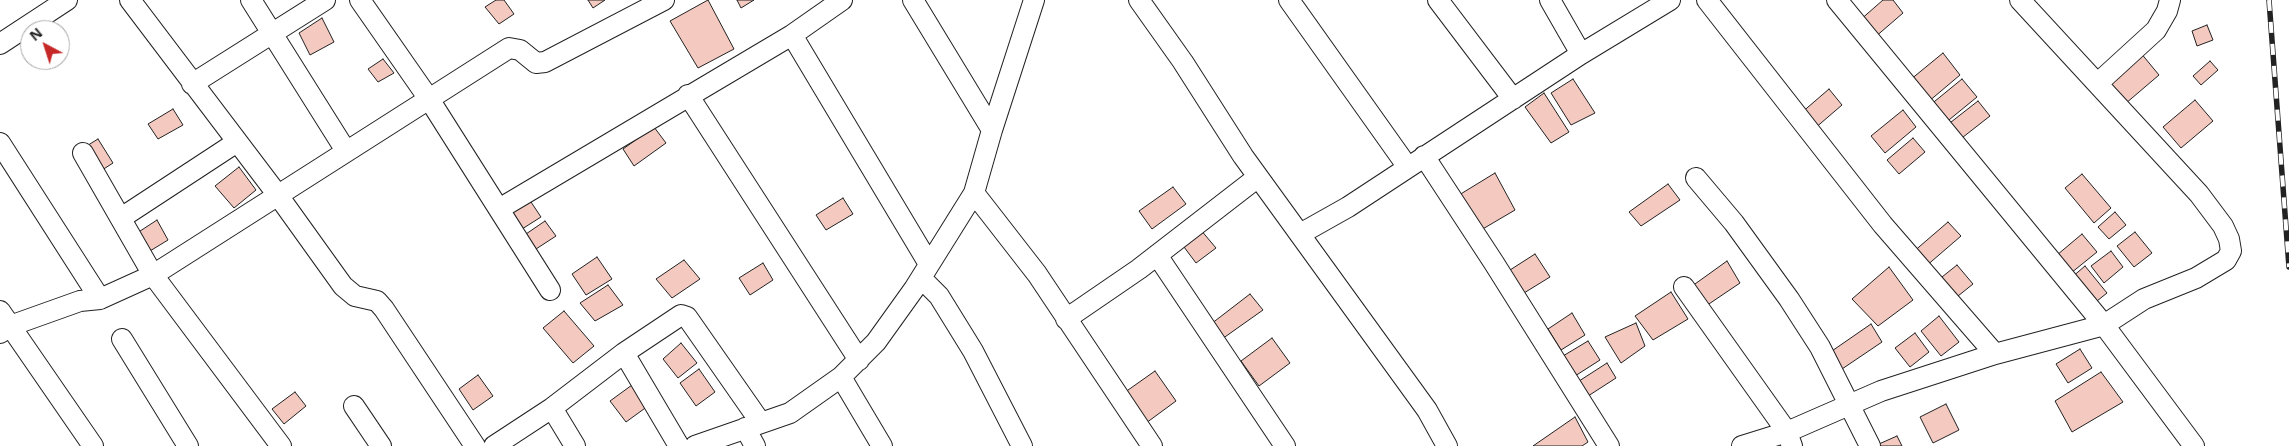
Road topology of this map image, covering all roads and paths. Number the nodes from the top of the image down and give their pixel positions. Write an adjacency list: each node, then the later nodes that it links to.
1 (67, 0): 21 (street)
2 (130, 0): 24 (street)
3 (251, 0): 19 (street)
4 (325, 0): 19 (street)
5 (360, 0): 26 (street)
6 (664, 0): 26 (street)
7 (842, 0): 20 (street)
8 (913, 0): 28 (street)
9 (1034, 0): 28 (street)
10 (1139, 0): 34 (street)
11 (1289, 0): 33 (street)
12 (1438, 0): 27 (street)
13 (1550, 0): 22 (street)
14 (1670, 0): 22 (street)
15 (1707, 0): 52 (street)
16 (1837, 0): 49 (street)
17 (2020, 0): 23 (street)
18 (2170, 0): 23 (street)
19 (272, 34): 24 (street); 31 (street)
20 (792, 35): 25 (street); 42 (street)
21 (0, 44)
22 (1581, 54): 27 (street)
23 (2098, 83): 49 (street)
24 (192, 84): 29 (street)
25 (688, 95): 38 (street); 53 (street)
26 (429, 99): 31 (street); 38 (street)
27 (1513, 99): 33 (street)
28 (992, 130): 36 (street)
29 (237, 142): 37 (street); 39 (street)
30 (0, 143): 46 (street)
31 (346, 151): 37 (street)
32 (83, 153): 39 (street)
33 (1415, 161): 40 (street); 75 (street)
34 (1258, 176): 40 (street); 41 (street)
35 (1696, 178): 56 (street)
36 (974, 192): 42 (street); 47 (street)
37 (278, 194): 43 (street); 64 (street)
38 (499, 209): 45 (street)
39 (121, 218): 43 (street)
40 (1300, 234): 74 (street)
41 (1157, 255): 47 (street); 73 (street)
42 (925, 271): 53 (street); 71 (street)
43 (153, 275): 46 (street); 62 (street)
44 (1684, 287): 59 (street)
45 (550, 290)
46 (100, 299): 48 (street)
47 (1066, 319): 72 (street)
48 (3, 323): 60 (street)
49 (2104, 325): 52 (street); 78 (street)
50 (122, 339): 61 (street)
51 (624, 353): 57 (street); 58 (street); 67 (street)
52 (1995, 354): 56 (street)
53 (859, 360): 54 (street)
54 (841, 377): 58 (street); 70 (street)
55 (354, 406): 63 (street)
56 (1851, 406): 59 (street); 77 (street)
57 (552, 408): 65 (street); 66 (street)
58 (752, 426): 68 (street); 69 (street)
59 (1790, 439): 76 (street)
60 (93, 446)
61 (188, 446)
62 (281, 446)
63 (381, 446)
64 (475, 446)
65 (494, 446)
66 (575, 446)
67 (679, 446)
68 (695, 446)
69 (755, 446)
70 (882, 446)
71 (1022, 446)
72 (1152, 446)
73 (1285, 446)
74 (1447, 446)
75 (1608, 446)
76 (1742, 446)
77 (1870, 446)
78 (2194, 446)

